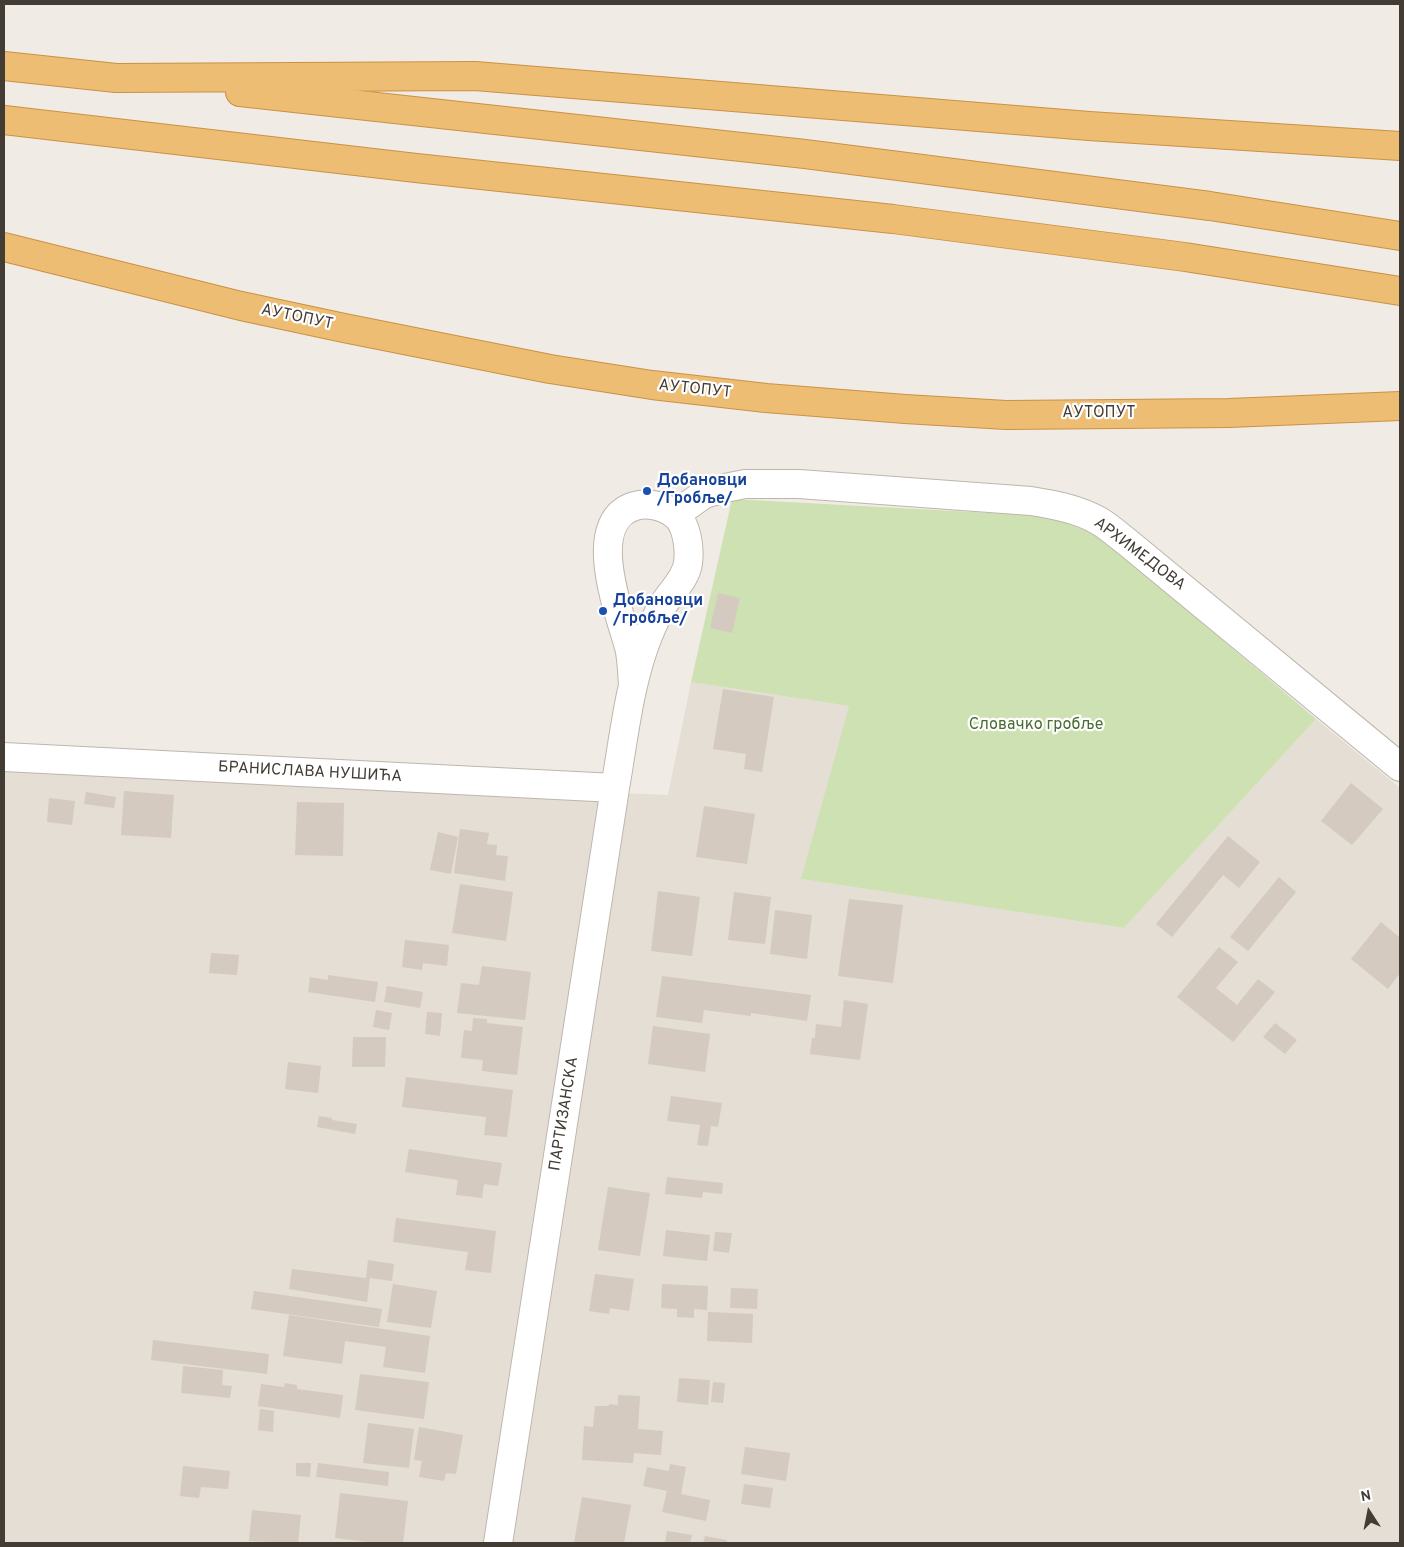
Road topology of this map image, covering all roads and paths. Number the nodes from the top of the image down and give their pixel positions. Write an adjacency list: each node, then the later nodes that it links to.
1 (4, 66): 2 (highway)
2 (116, 78): 4 (highway); 5 (highway)
3 (4, 120): 7 (highway)
4 (1400, 146)
5 (1400, 236)
6 (4, 247): 8 (highway, АУТОПУТ)
7 (1400, 291)
8 (1400, 406)
9 (676, 514): 10 (street); 10 (street); 12 (street, АРХИМЕДОВА)
10 (633, 685): 13 (street, ПАРТИЗАНСКА)
11 (4, 757): 13 (street, БРАНИСЛАВА НУШИЋА)
12 (1400, 767)
13 (615, 788): 14 (street, ПАРТИЗАНСКА)
14 (498, 1543)

